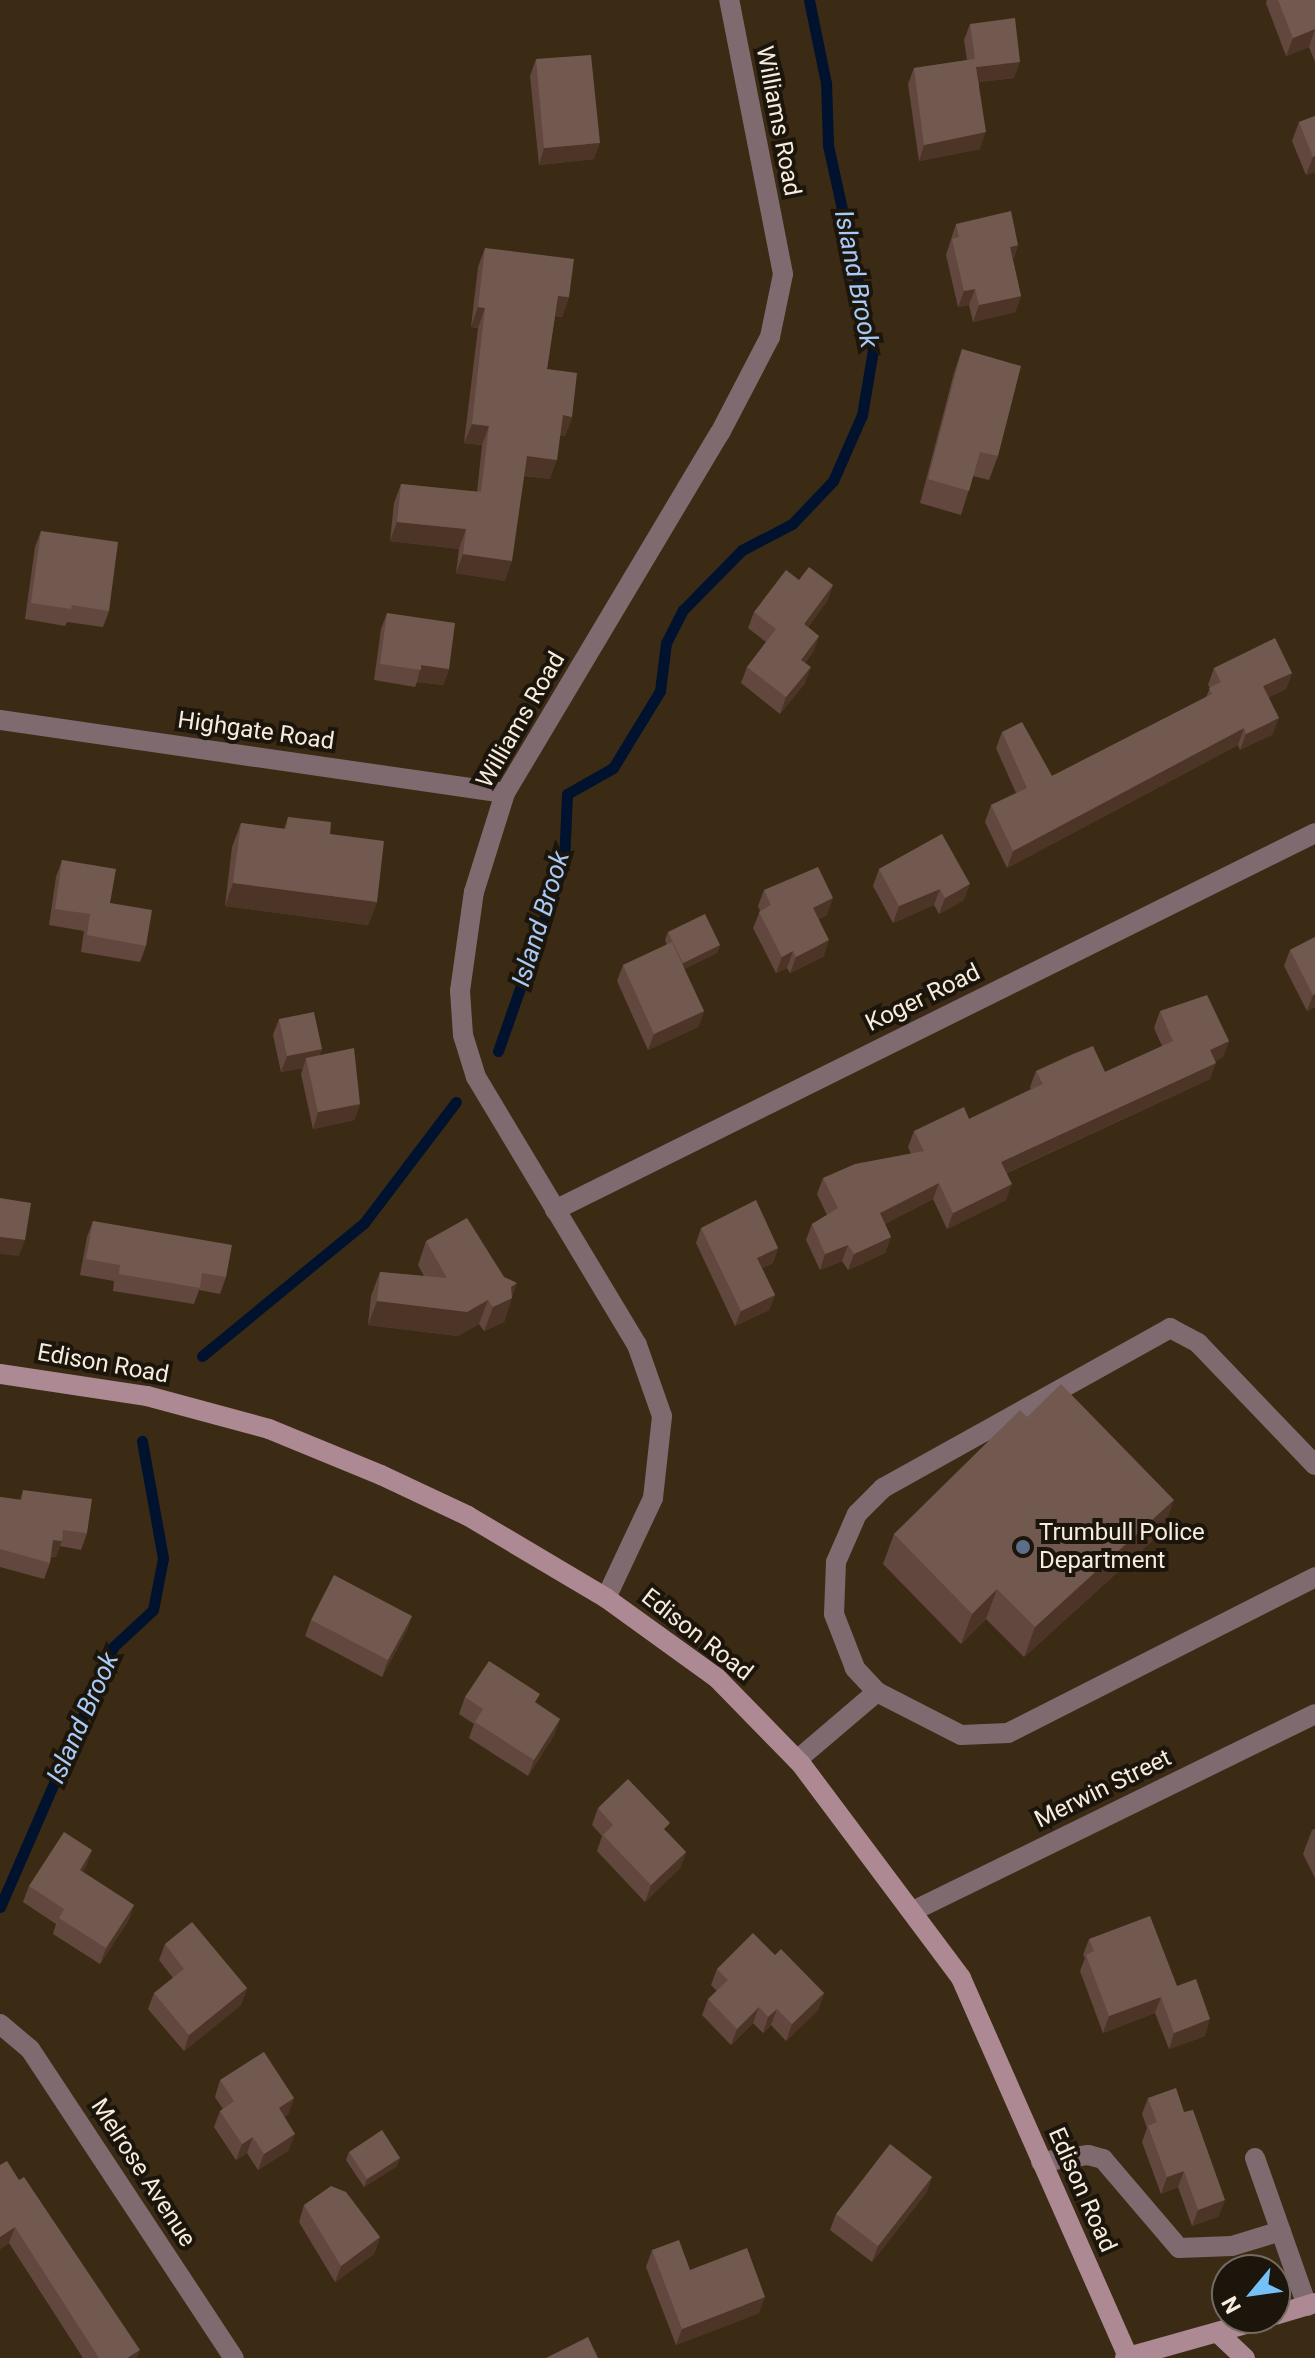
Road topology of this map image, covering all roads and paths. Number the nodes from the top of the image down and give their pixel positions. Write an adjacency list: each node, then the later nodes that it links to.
1 (729, 0): 3 (street, Williams Road)
2 (0, 720): 3 (street, Highgate Road)
3 (505, 793): 5 (street, Williams Road)
4 (1315, 833): 5 (street, Koger Road)
5 (555, 1210): 9 (street, Williams Road)
6 (0, 1374): 9 (street, Edison Road)
7 (1315, 1465): 10 (street)
8 (1315, 1577): 10 (street)
9 (606, 1598): 12 (street, Edison Road)
10 (877, 1692): 12 (street)
11 (1315, 1714): 13 (street, Merwin Street)
12 (797, 1760): 13 (street, Edison Road)
13 (915, 1910): 16 (street, Edison Road)
14 (0, 2024): 22 (street, Melrose Avenue)
15 (1255, 2158): 17 (street)
16 (1041, 2162): 17 (street); 23 (street, Edison Road)
17 (1281, 2231): 18 (street)
18 (1311, 2304): 19 (street)
19 (1291, 2310)
20 (1214, 2334): 23 (street)
21 (1219, 2334): 24 (street)
22 (234, 2358)
23 (1126, 2358)
24 (1245, 2358)

